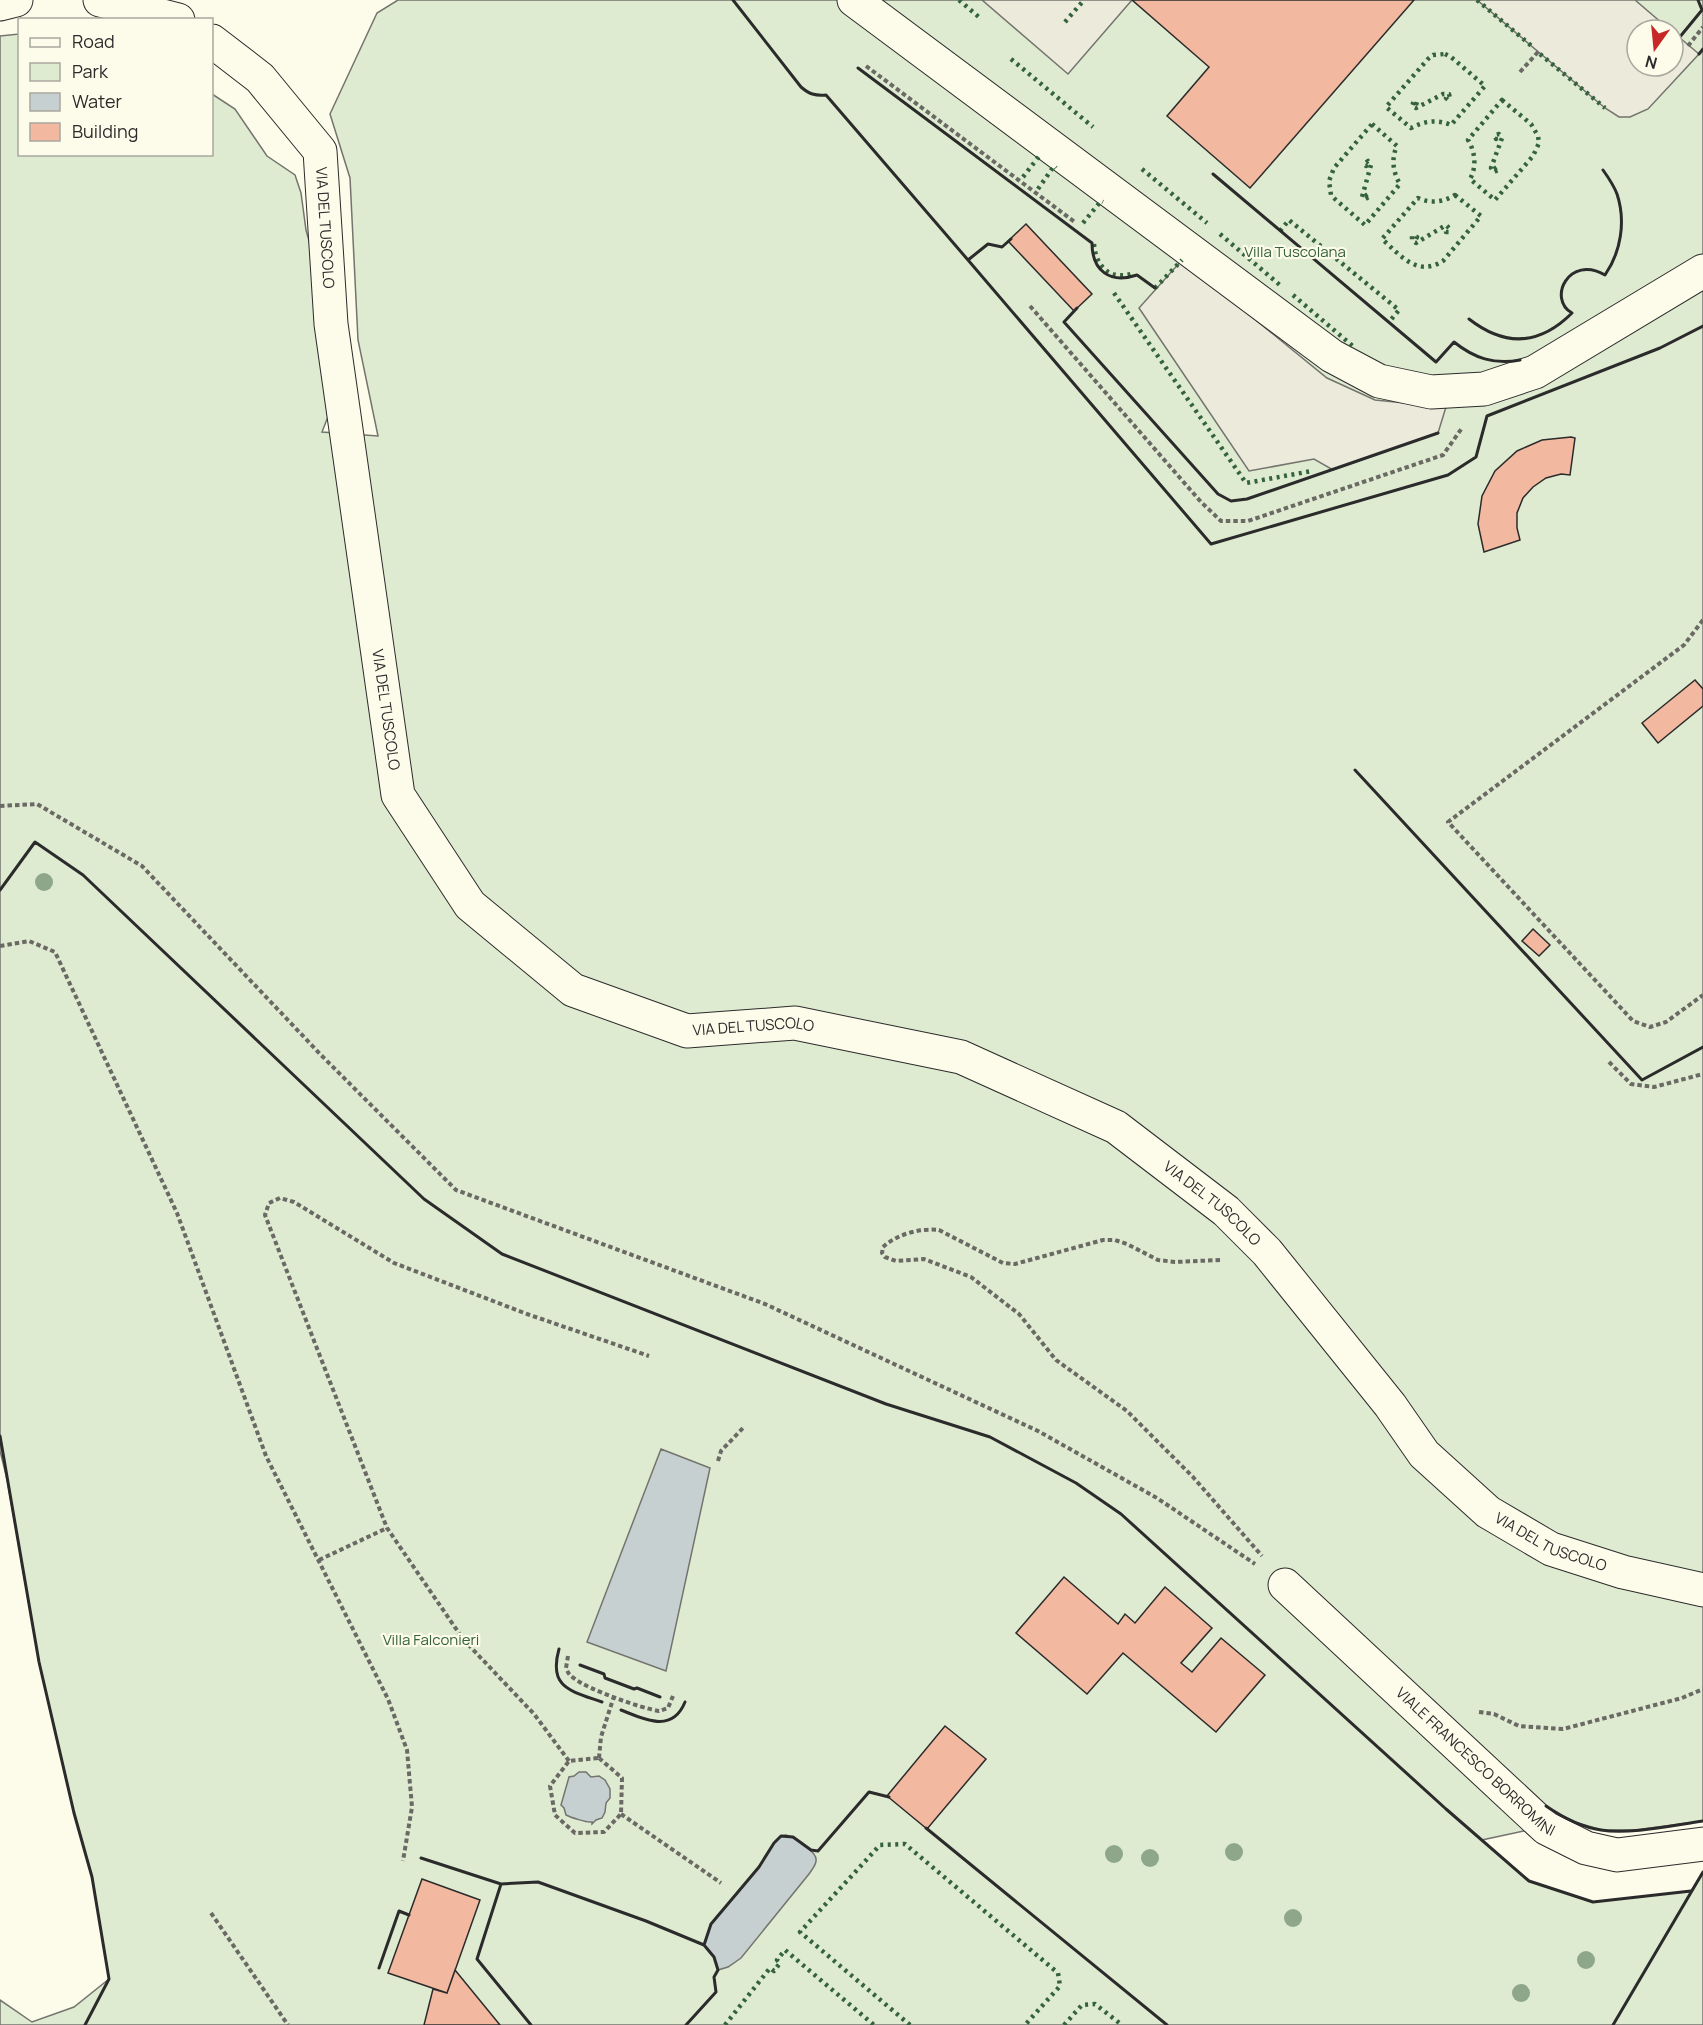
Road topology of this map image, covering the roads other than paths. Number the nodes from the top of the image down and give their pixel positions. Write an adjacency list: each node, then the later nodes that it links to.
1 (16, 0): 4 (street)
2 (100, 0): 5 (street)
3 (854, 0): 7 (street)
4 (0, 4)
5 (170, 18)
6 (213, 43): 9 (street, VIA DEL TUSCOLO)
7 (1703, 272)
8 (1285, 1585): 10 (street, VIALE FRANCESCO BORROMINI)
9 (1703, 1590)
10 (1703, 1844)

